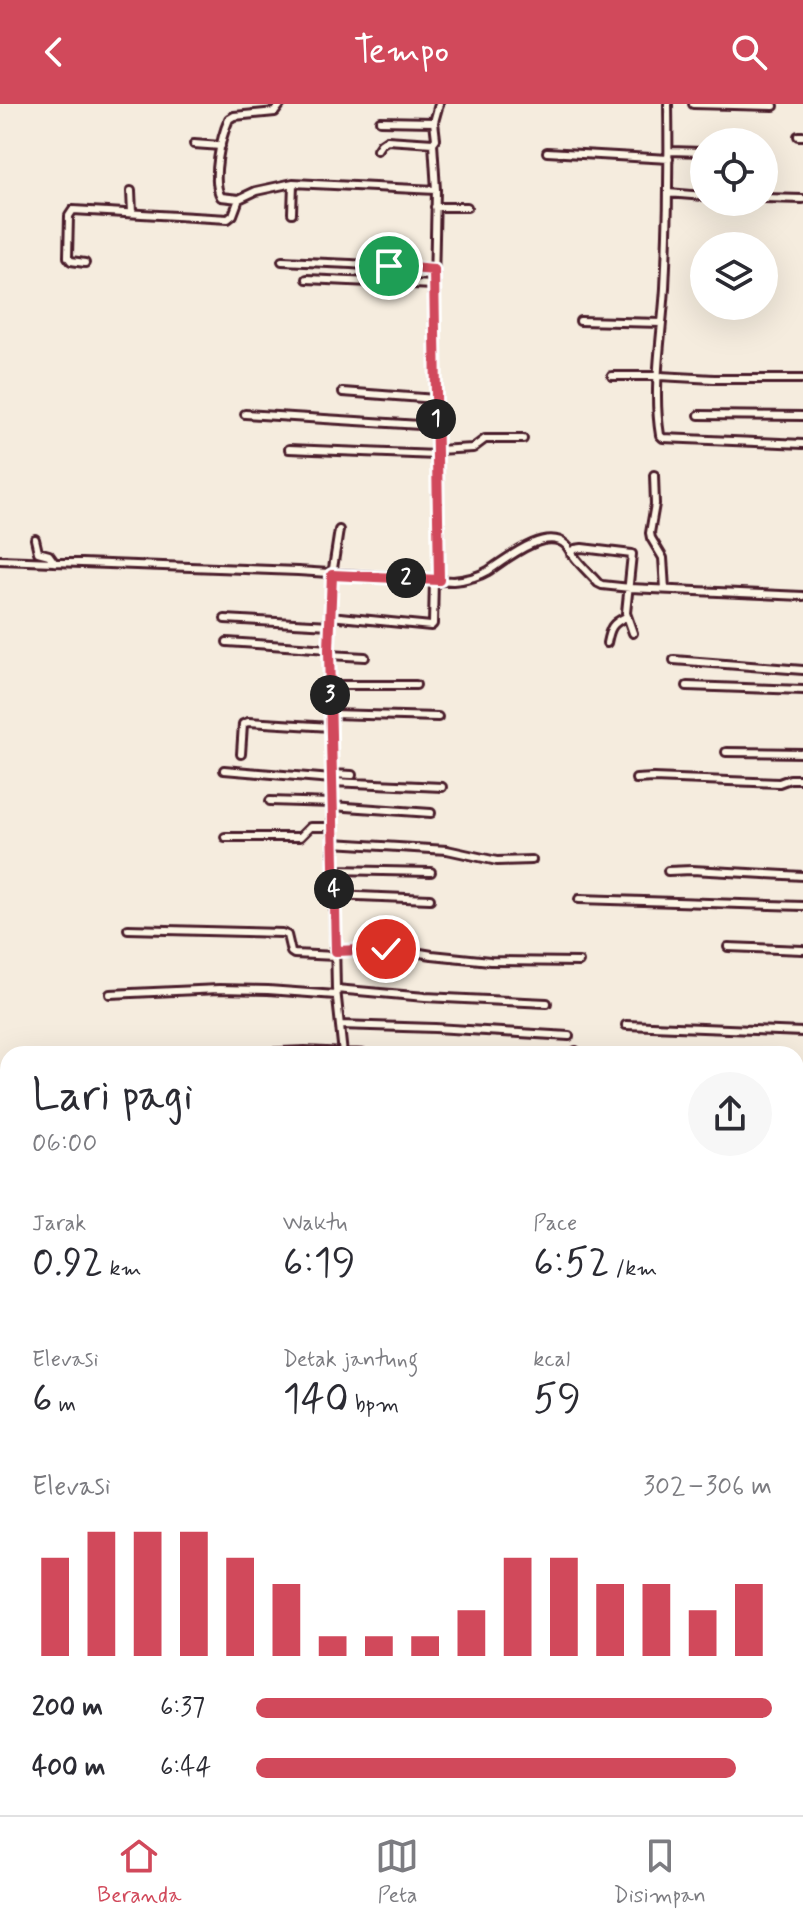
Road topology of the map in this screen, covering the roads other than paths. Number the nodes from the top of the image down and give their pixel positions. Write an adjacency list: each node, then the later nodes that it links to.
1 (281, 104): 10 (street)
2 (439, 104): 7 (street)
3 (668, 104): 14 (street)
4 (693, 104): 5 (street)
5 (774, 106)
6 (380, 121): 7 (street)
7 (434, 122): 8 (street)
8 (433, 143): 11 (street); 16 (street)
9 (194, 144): 10 (street)
10 (221, 146): 21 (street)
11 (377, 150)
12 (547, 152): 14 (street)
13 (690, 153): 14 (street)
14 (669, 155): 18 (street)
15 (293, 183): 16 (street); 21 (street); 26 (street)
16 (436, 190): 23 (street)
17 (131, 191): 25 (street)
18 (668, 193): 19 (street); 33 (street)
19 (690, 195)
20 (778, 198): 22 (street)
21 (239, 199): 25 (street)
22 (803, 199)
23 (435, 207): 24 (street); 29 (street)
24 (467, 207)
25 (132, 213): 28 (street)
26 (292, 213)
27 (282, 261): 29 (street)
28 (85, 263)
29 (434, 270): 31 (street)
30 (307, 279): 31 (street)
31 (434, 285): 38 (street)
32 (580, 321): 33 (street)
33 (662, 323): 35 (street)
34 (612, 376): 35 (street)
35 (659, 376): 36 (street); 44 (street)
36 (803, 379)
37 (343, 392): 38 (street)
38 (436, 399): 42 (street)
39 (245, 414): 42 (street)
40 (699, 415): 41 (street)
41 (803, 416)
42 (436, 426): 46 (street)
43 (523, 439): 46 (street)
44 (803, 444)
45 (289, 449): 46 (street)
46 (437, 453): 54 (street)
47 (654, 475): 56 (street)
48 (339, 530): 53 (street)
49 (35, 539): 52 (street)
50 (571, 554): 54 (street); 55 (street); 55 (street)
51 (0, 560): 52 (street)
52 (54, 562): 53 (street)
53 (332, 575): 54 (street); 58 (street)
54 (436, 579): 58 (street)
55 (630, 588): 56 (street); 59 (street)
56 (665, 589): 57 (street)
57 (803, 596)
58 (330, 616): 61 (street)
59 (626, 617): 62 (street); 64 (street)
60 (225, 619): 61 (street)
61 (330, 625): 65 (street)
62 (633, 633)
63 (227, 642): 65 (street)
64 (607, 643)
65 (329, 652): 66 (street); 69 (street)
66 (365, 657)
67 (674, 660): 68 (street)
68 (803, 670)
69 (330, 685): 70 (street); 73 (street)
70 (416, 685)
71 (687, 686): 72 (street)
72 (803, 690)
73 (331, 714): 74 (street); 75 (street)
74 (438, 717)
75 (331, 727): 78 (street); 81 (street)
76 (726, 752): 77 (street)
77 (803, 753)
78 (241, 754)
79 (224, 770): 81 (street)
80 (352, 775): 81 (street)
81 (332, 778): 84 (street); 86 (street)
82 (636, 779): 83 (street)
83 (803, 779)
84 (442, 787)
85 (270, 801): 86 (street)
86 (332, 805): 87 (street); 88 (street)
87 (431, 813)
88 (333, 827): 89 (street); 90 (street)
89 (225, 837)
90 (333, 843): 91 (street); 92 (street)
91 (532, 860)
92 (334, 870): 94 (street); 96 (street)
93 (668, 871): 95 (street)
94 (431, 872)
95 (803, 876)
96 (334, 895): 97 (street); 103 (street)
97 (430, 899)
98 (579, 899): 99 (street)
99 (803, 906)
100 (128, 929): 103 (street)
101 (728, 947): 102 (street)
102 (803, 950)
103 (336, 954): 104 (street); 105 (street)
104 (579, 962)
105 (336, 992): 106 (street); 107 (street); 108 (street)
106 (110, 994)
107 (547, 1003)
108 (340, 1025): 111 (street); 112 (street)
109 (626, 1025): 110 (street)
110 (803, 1032)
111 (569, 1036)
112 (342, 1046)

